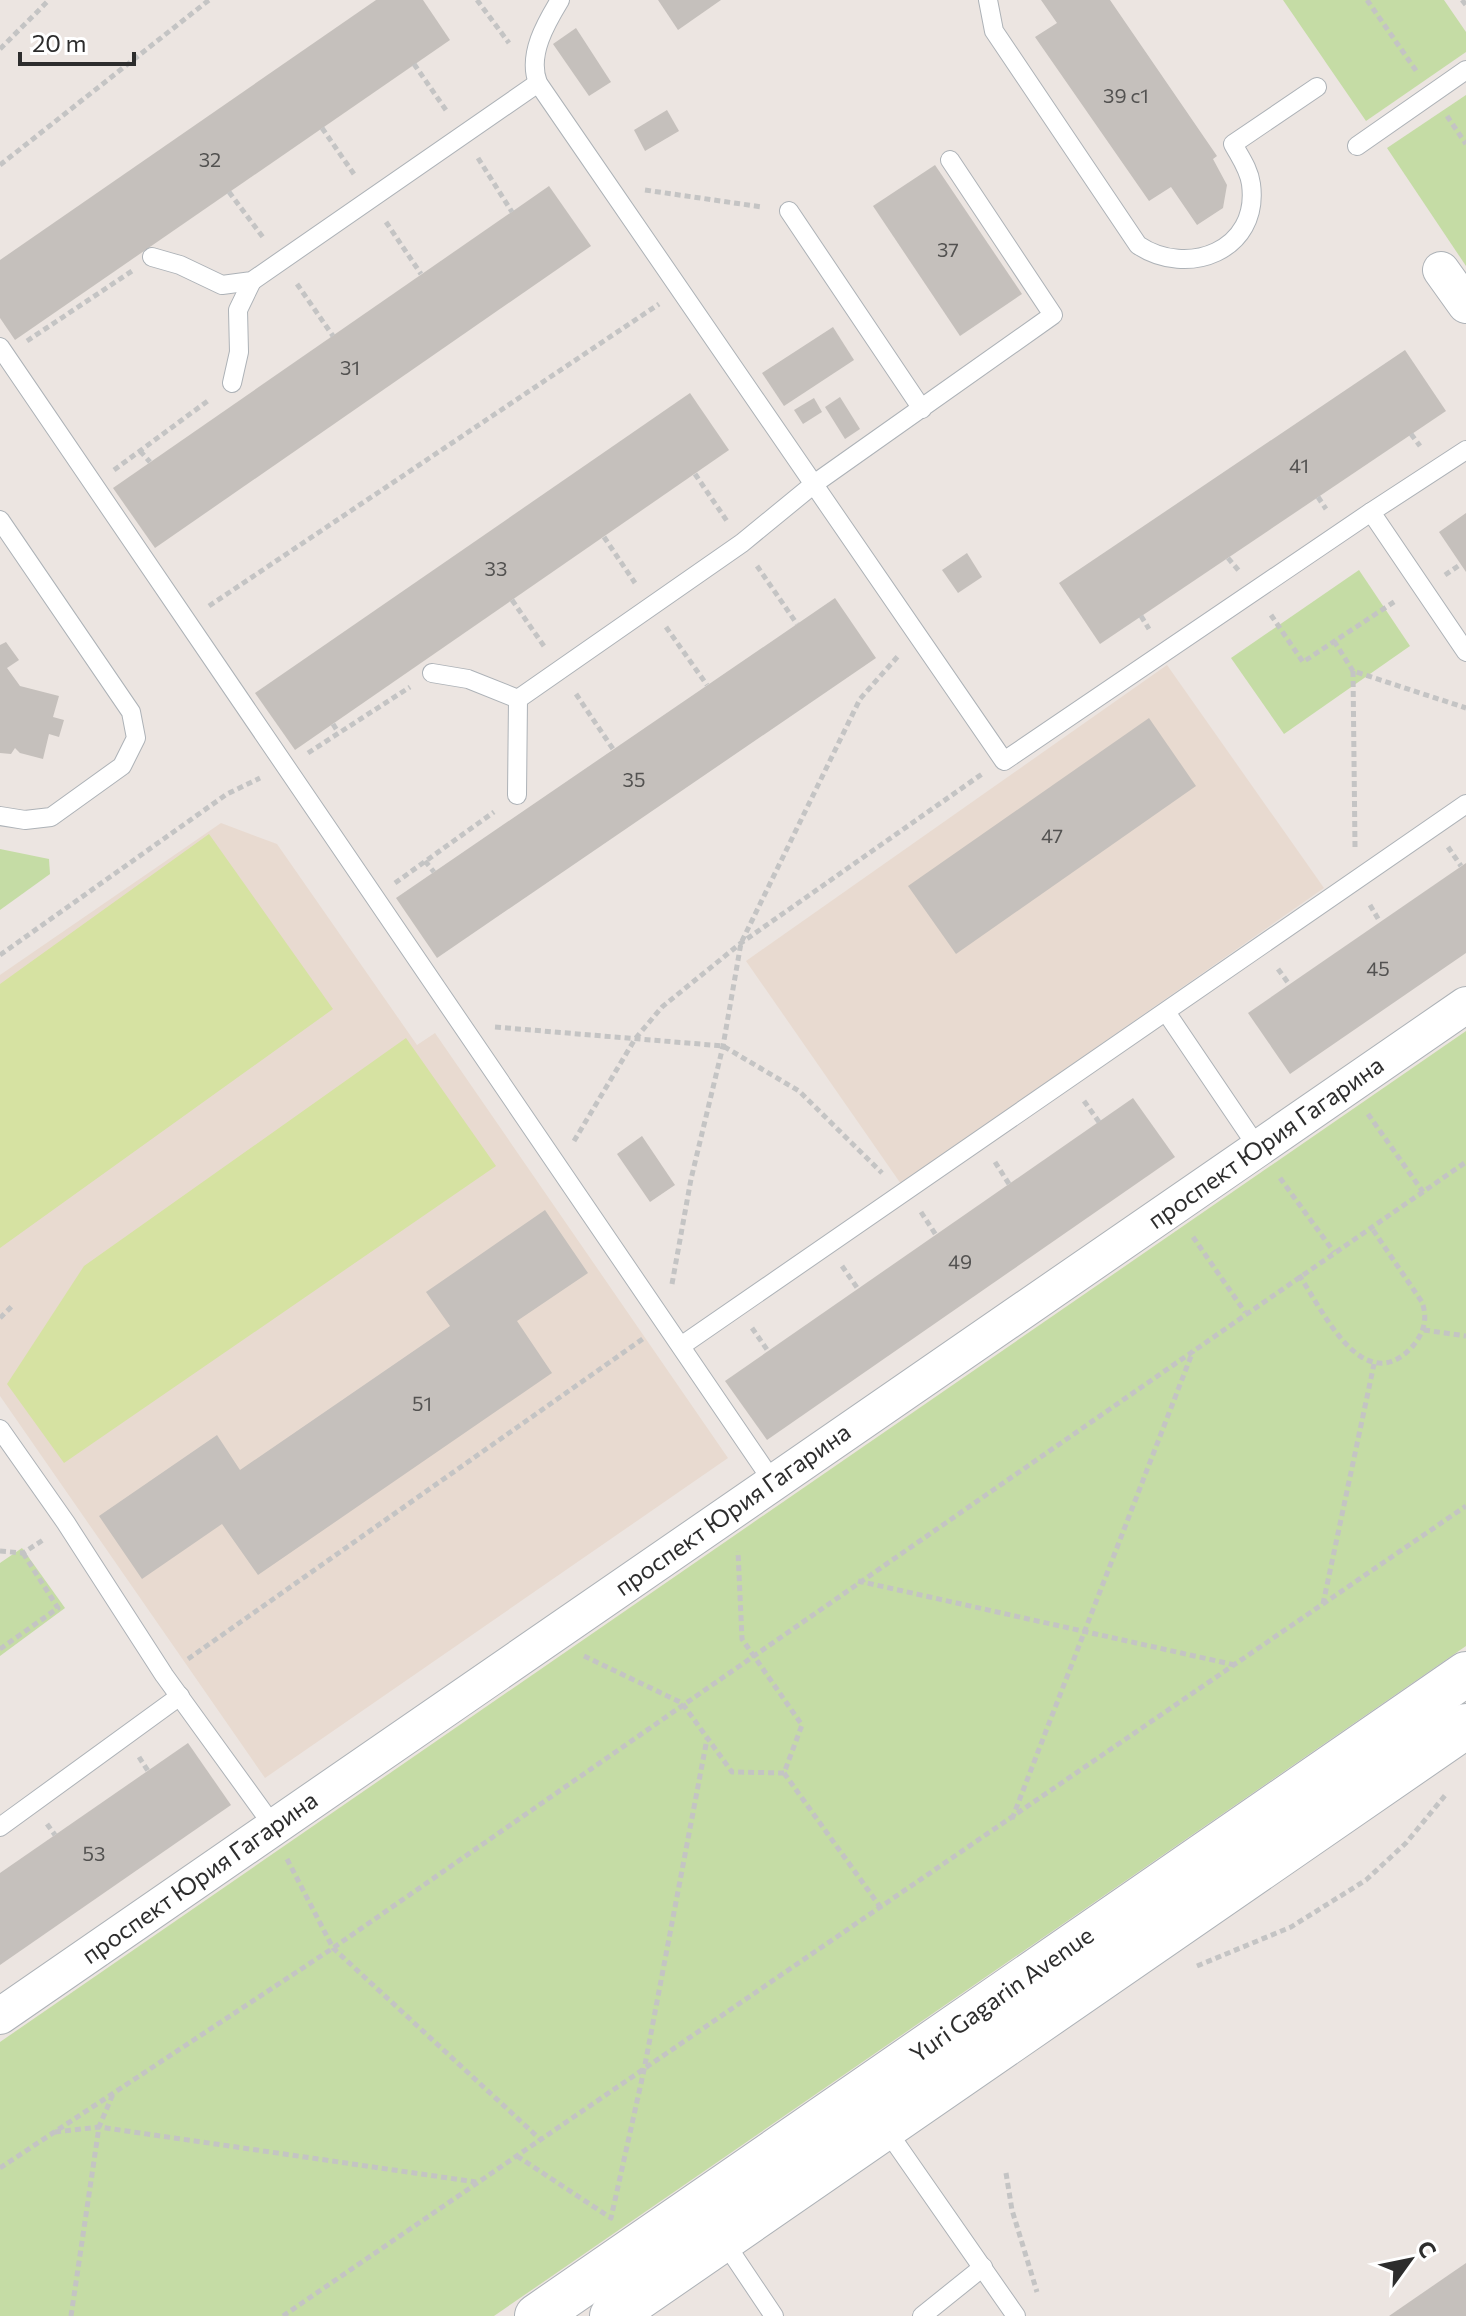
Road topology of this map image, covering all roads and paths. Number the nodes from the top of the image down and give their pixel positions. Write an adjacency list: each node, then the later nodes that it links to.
1 (49, 0): 7 (path)
2 (209, 0): 16 (path)
3 (560, 0): 10 (lane)
4 (988, 0): 11 (lane)
5 (1462, 0): 6 (path)
6 (1466, 5)
7 (0, 49)
8 (414, 64): 13 (path)
9 (1466, 70): 14 (lane)
10 (538, 83): 13 (lane); 28 (lane)
11 (1317, 87)
12 (322, 128): 19 (path)
13 (463, 135): 19 (lane); 22 (path)
14 (1357, 146)
15 (950, 160): 35 (lane)
16 (0, 165)
17 (634, 188): 20 (path)
18 (229, 192): 24 (path)
19 (371, 198): 24 (lane); 26 (path)
20 (769, 209)
21 (789, 211): 35 (lane)
22 (512, 212)
23 (152, 257): 27 (lane); 31 (path)
24 (281, 260): 27 (lane); 32 (path)
25 (1441, 270): 29 (street)
26 (421, 274)
27 (252, 281): 34 (lane)
28 (680, 290): 39 (lane); 45 (path)
29 (1466, 305)
30 (50, 316): 31 (path)
31 (54, 323): 33 (path)
32 (333, 336)
33 (3, 351): 40 (lane)
34 (232, 383): 37 (path)
35 (922, 409): 39 (lane)
36 (1466, 450): 41 (lane)
37 (140, 451): 38 (path); 40 (path)
38 (150, 462)
39 (814, 484): 46 (lane); 51 (lane)
40 (94, 485): 45 (lane)
41 (1371, 512): 43 (lane); 44 (lane)
42 (0, 520): 58 (lane)
43 (1421, 584): 47 (path); 48 (lane)
44 (1255, 591): 47 (path); 54 (lane)
45 (187, 621): 55 (lane)
46 (919, 634): 54 (lane); 63 (path)
47 (1334, 641): 49 (path)
48 (1466, 652)
49 (1353, 671): 52 (path); 61 (path)
50 (432, 673): 51 (lane); 53 (path)
51 (518, 699): 56 (lane)
52 (1466, 708)
53 (333, 724)
54 (1004, 761): 63 (path)
55 (286, 767): 62 (lane); 64 (path)
56 (517, 795): 59 (path)
57 (1466, 804): 61 (lane)
58 (0, 816)
59 (425, 861): 60 (path); 62 (path)
60 (434, 872)
61 (1355, 881): 66 (lane)
62 (375, 898): 67 (lane)
63 (741, 943): 68 (path); 69 (path)
64 (0, 955)
65 (1466, 1005): 70 (street, проспект Юрия Гагарина)
66 (1166, 1012): 71 (lane); 75 (lane)
67 (462, 1024): 68 (path); 73 (lane)
68 (635, 1039): 69 (path); 73 (path)
69 (723, 1046): 75 (path); 83 (path)
70 (1348, 1086): 71 (street, проспект Юрия Гагарина); 74 (path)
71 (1258, 1148): 76 (street, проспект Юрия Гагарина); 78 (path)
72 (1466, 1162): 74 (path)
73 (563, 1173): 83 (lane)
74 (1423, 1192): 77 (path)
75 (902, 1195): 86 (lane)
76 (1172, 1208): 81 (path); 90 (street, проспект Юрия Гагарина)
77 (1371, 1227): 78 (path); 84 (path)
78 (1334, 1252): 79 (path)
79 (1299, 1275): 81 (path); 88 (path)
80 (14, 1304): 82 (path)
81 (1245, 1312): 87 (path)
82 (0, 1318)
83 (666, 1323): 86 (lane); 104 (path)
84 (1424, 1330): 85 (path); 88 (path)
85 (1466, 1336)
86 (681, 1346): 90 (lane)
87 (1194, 1350): 96 (path); 98 (path)
88 (1374, 1364): 97 (path)
89 (0, 1429): 93 (lane)
90 (773, 1482): 92 (street, проспект Юрия Гагарина)
91 (1466, 1506): 97 (path)
92 (736, 1507): 99 (street, проспект Юрия Гагарина); 101 (path)
93 (66, 1523): 95 (path); 104 (lane)
94 (0, 1551): 95 (path)
95 (23, 1553): 100 (path)
96 (857, 1581): 98 (path); 101 (path)
97 (1323, 1605): 102 (path)
98 (1082, 1631): 102 (path); 111 (path)
99 (547, 1638): 106 (path); 113 (street, проспект Юрия Гагарина)
100 (0, 1649)
101 (752, 1654): 106 (path); 109 (path)
102 (1236, 1665): 111 (path)
103 (1466, 1674): 120 (main road, Yuri Gagarin Avenue)
104 (164, 1675): 105 (lane)
105 (180, 1696): 112 (lane); 113 (lane)
106 (682, 1703): 108 (path); 115 (path)
107 (1466, 1726): 120 (main road, Yuri Gagarin Avenue)
108 (707, 1738): 109 (path); 118 (path)
109 (784, 1773): 114 (path)
110 (1456, 1784): 116 (path)
111 (1011, 1820): 114 (path)
112 (0, 1827)
113 (274, 1827): 115 (path); 117 (street, проспект Юрия Гагарина)
114 (881, 1908): 118 (path)
115 (333, 1948): 119 (path); 123 (path)
116 (1193, 1968)
117 (0, 2016)
118 (644, 2070): 123 (path); 124 (path)
119 (114, 2092): 121 (path); 122 (path)
120 (873, 2110): 128 (main road, Yuri Gagarin Avenue); 129 (lane)
121 (99, 2127): 122 (path); 127 (path); 131 (path)
122 (51, 2132): 125 (path)
123 (541, 2140): 124 (path)
124 (517, 2156): 127 (path)
125 (0, 2168)
126 (1006, 2173): 130 (path)
127 (477, 2183): 132 (path)
128 (711, 2222): 133 (main road, Yuri Gagarin Avenue); 134 (main road, Yuri Gagarin Avenue); 135 (lane)
129 (983, 2267): 136 (lane); 137 (lane)
130 (1039, 2301)
131 (71, 2316)
132 (283, 2316)
133 (537, 2316)
134 (612, 2316)
135 (774, 2316)
136 (922, 2316)
137 (1016, 2316)

